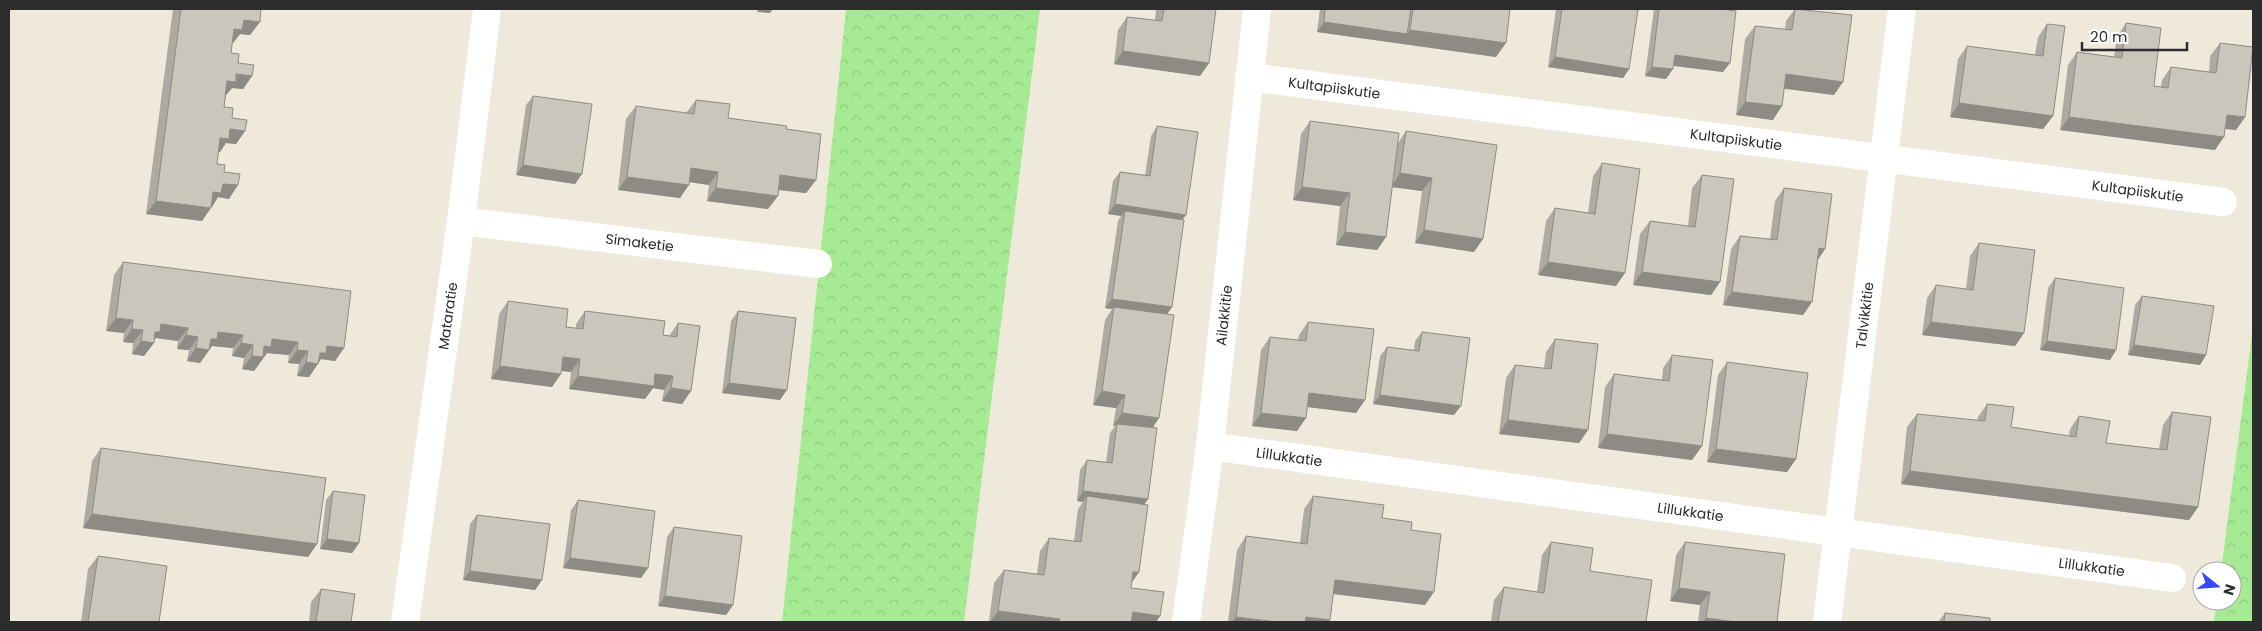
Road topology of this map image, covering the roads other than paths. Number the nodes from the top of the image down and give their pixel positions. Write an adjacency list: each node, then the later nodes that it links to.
1 (487, 9): 7 (street, Mataratie)
2 (1258, 9): 4 (street, Ailakkitie)
3 (1902, 9): 5 (street, Talvikkitie)
4 (1249, 77): 5 (street, Kultapiiskutie); 9 (street, Ailakkitie)
5 (1883, 158): 6 (street, Kultapiiskutie); 10 (street, Talvikkitie)
6 (2223, 202)
7 (461, 221): 8 (street, Simaketie); 12 (street, Mataratie)
8 (818, 264)
9 (1210, 446): 10 (street, Lillukkatie); 13 (street, Ailakkitie)
10 (1839, 532): 11 (street, Lillukkatie); 14 (street, Talvikkitie)
11 (2172, 578)
12 (405, 622)
13 (1186, 622)
14 (1827, 622)

